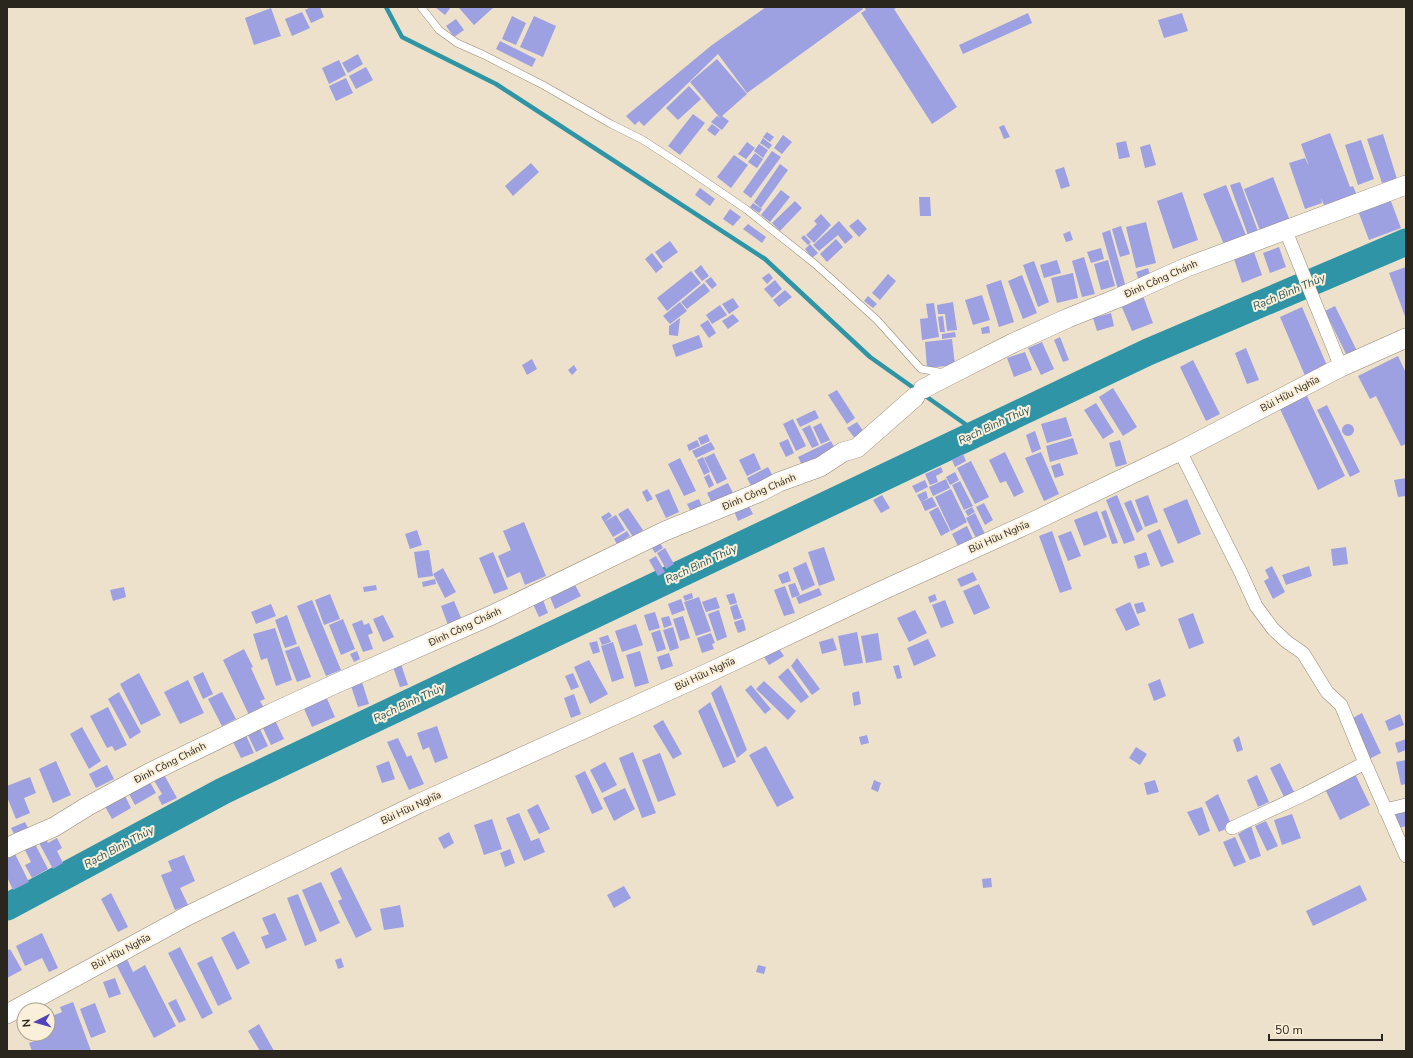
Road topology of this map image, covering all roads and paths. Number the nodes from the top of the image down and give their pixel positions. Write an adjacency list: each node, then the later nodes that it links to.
1 (421, 7): 6 (lane)
2 (1406, 185): 3 (main road, Đinh Công Chánh)
3 (1285, 229): 5 (street); 6 (main road, Đinh Công Chánh)
4 (1406, 338): 5 (main road, Bùi Hữu Nghĩa)
5 (1341, 367): 7 (main road, Bùi Hữu Nghĩa)
6 (951, 374): 12 (main road, Đinh Công Chánh)
7 (1180, 451): 8 (street); 14 (main road, Bùi Hữu Nghĩa)
8 (1365, 763): 10 (street); 11 (street)
9 (1406, 805): 10 (street)
10 (1385, 810): 13 (street)
11 (1232, 828)
12 (7, 848)
13 (1406, 856)
14 (7, 1014)

